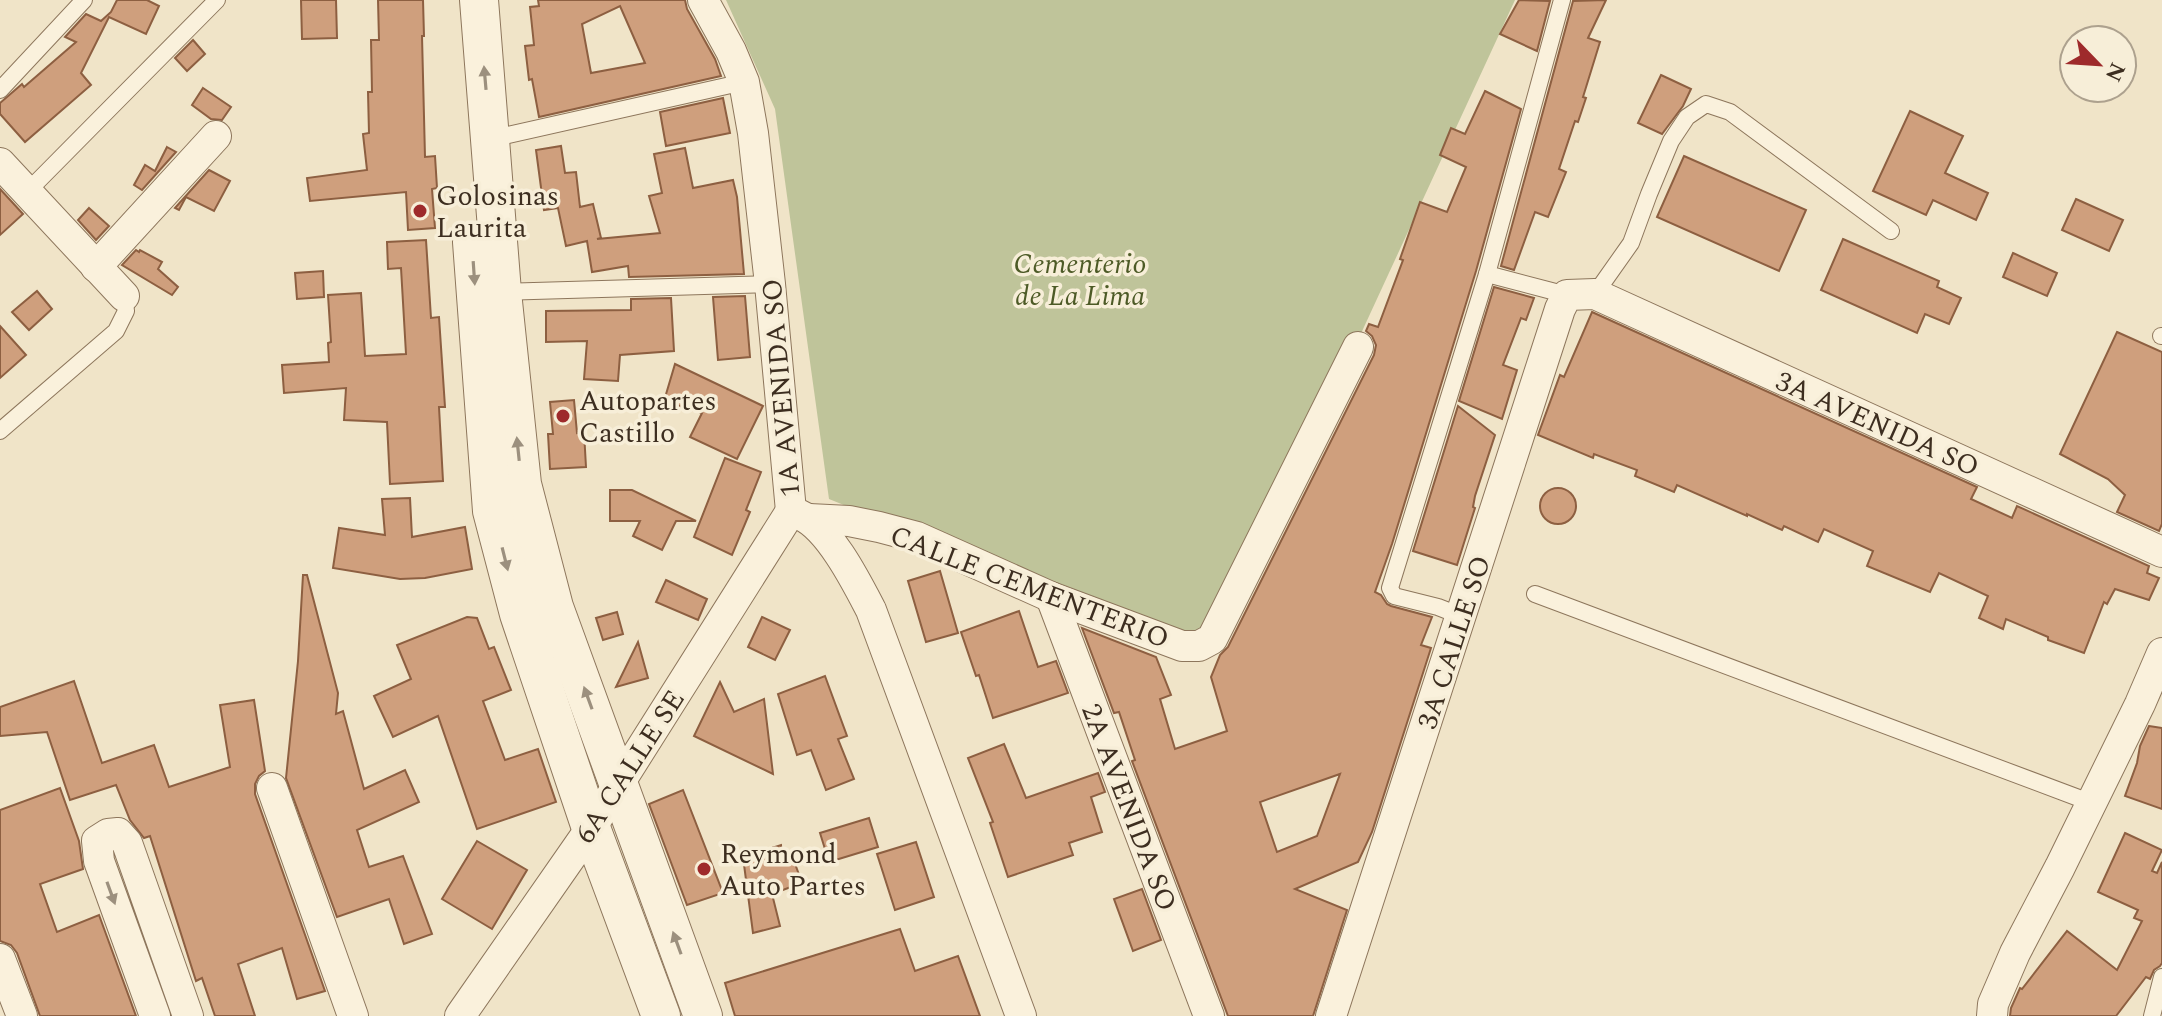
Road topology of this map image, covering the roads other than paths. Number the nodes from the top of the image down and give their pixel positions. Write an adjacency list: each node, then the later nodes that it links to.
1 (84, 0): 8 (lane)
2 (217, 0): 12 (lane)
3 (454, 0): 31 (street, one-way to 31)
4 (479, 0): 10 (street, one-way to 4)
5 (703, 0): 7 (street, 1A AVENIDA SO)
6 (1562, 0): 15 (lane)
7 (744, 82): 10 (lane); 16 (street, 1A AVENIDA SO)
8 (0, 90)
9 (216, 136): 14 (street)
10 (490, 139): 17 (street)
11 (2, 168): 12 (street)
12 (27, 192): 14 (street)
13 (1891, 231): 18 (lane)
14 (96, 267): 19 (street)
15 (1487, 274): 18 (lane); 26 (lane)
16 (770, 284): 17 (lane); 22 (street, 1A AVENIDA SO)
17 (502, 292): 28 (street, one-way to 17)
18 (1581, 294): 23 (street, 3A AVENIDA SO); 26 (street, 3A CALLE SO)
19 (124, 296): 21 (lane)
20 (1358, 347): 25 (street, CALLE CEMENTERIO)
21 (0, 431)
22 (800, 515): 25 (street, CALLE CEMENTERIO); 28 (street, 6A CALLE SE); 41 (street, 1A AVENIDA SO)
23 (2162, 552)
24 (1535, 594): 30 (lane)
25 (1051, 597): 42 (street, 2A AVENIDA SO)
26 (1461, 616): 43 (street, 3A CALLE SO)
27 (2162, 653): 30 (street)
28 (619, 783): 31 (street, 6A CALLE SE); 40 (street, one-way to 28)
29 (272, 788): 37 (street)
30 (2092, 803): 44 (street)
31 (591, 828): 38 (street, 6A CALLE SE); 39 (street)
32 (0, 959): 34 (street)
33 (2162, 977): 45 (lane)
34 (22, 1016)
35 (155, 1016): 36 (street, one-way to 35)
36 (188, 1016)
37 (353, 1016)
38 (460, 1016)
39 (661, 1016)
40 (703, 1016)
41 (1021, 1016)
42 (1209, 1016)
43 (1331, 1016)
44 (1992, 1016)
45 (2152, 1016)

